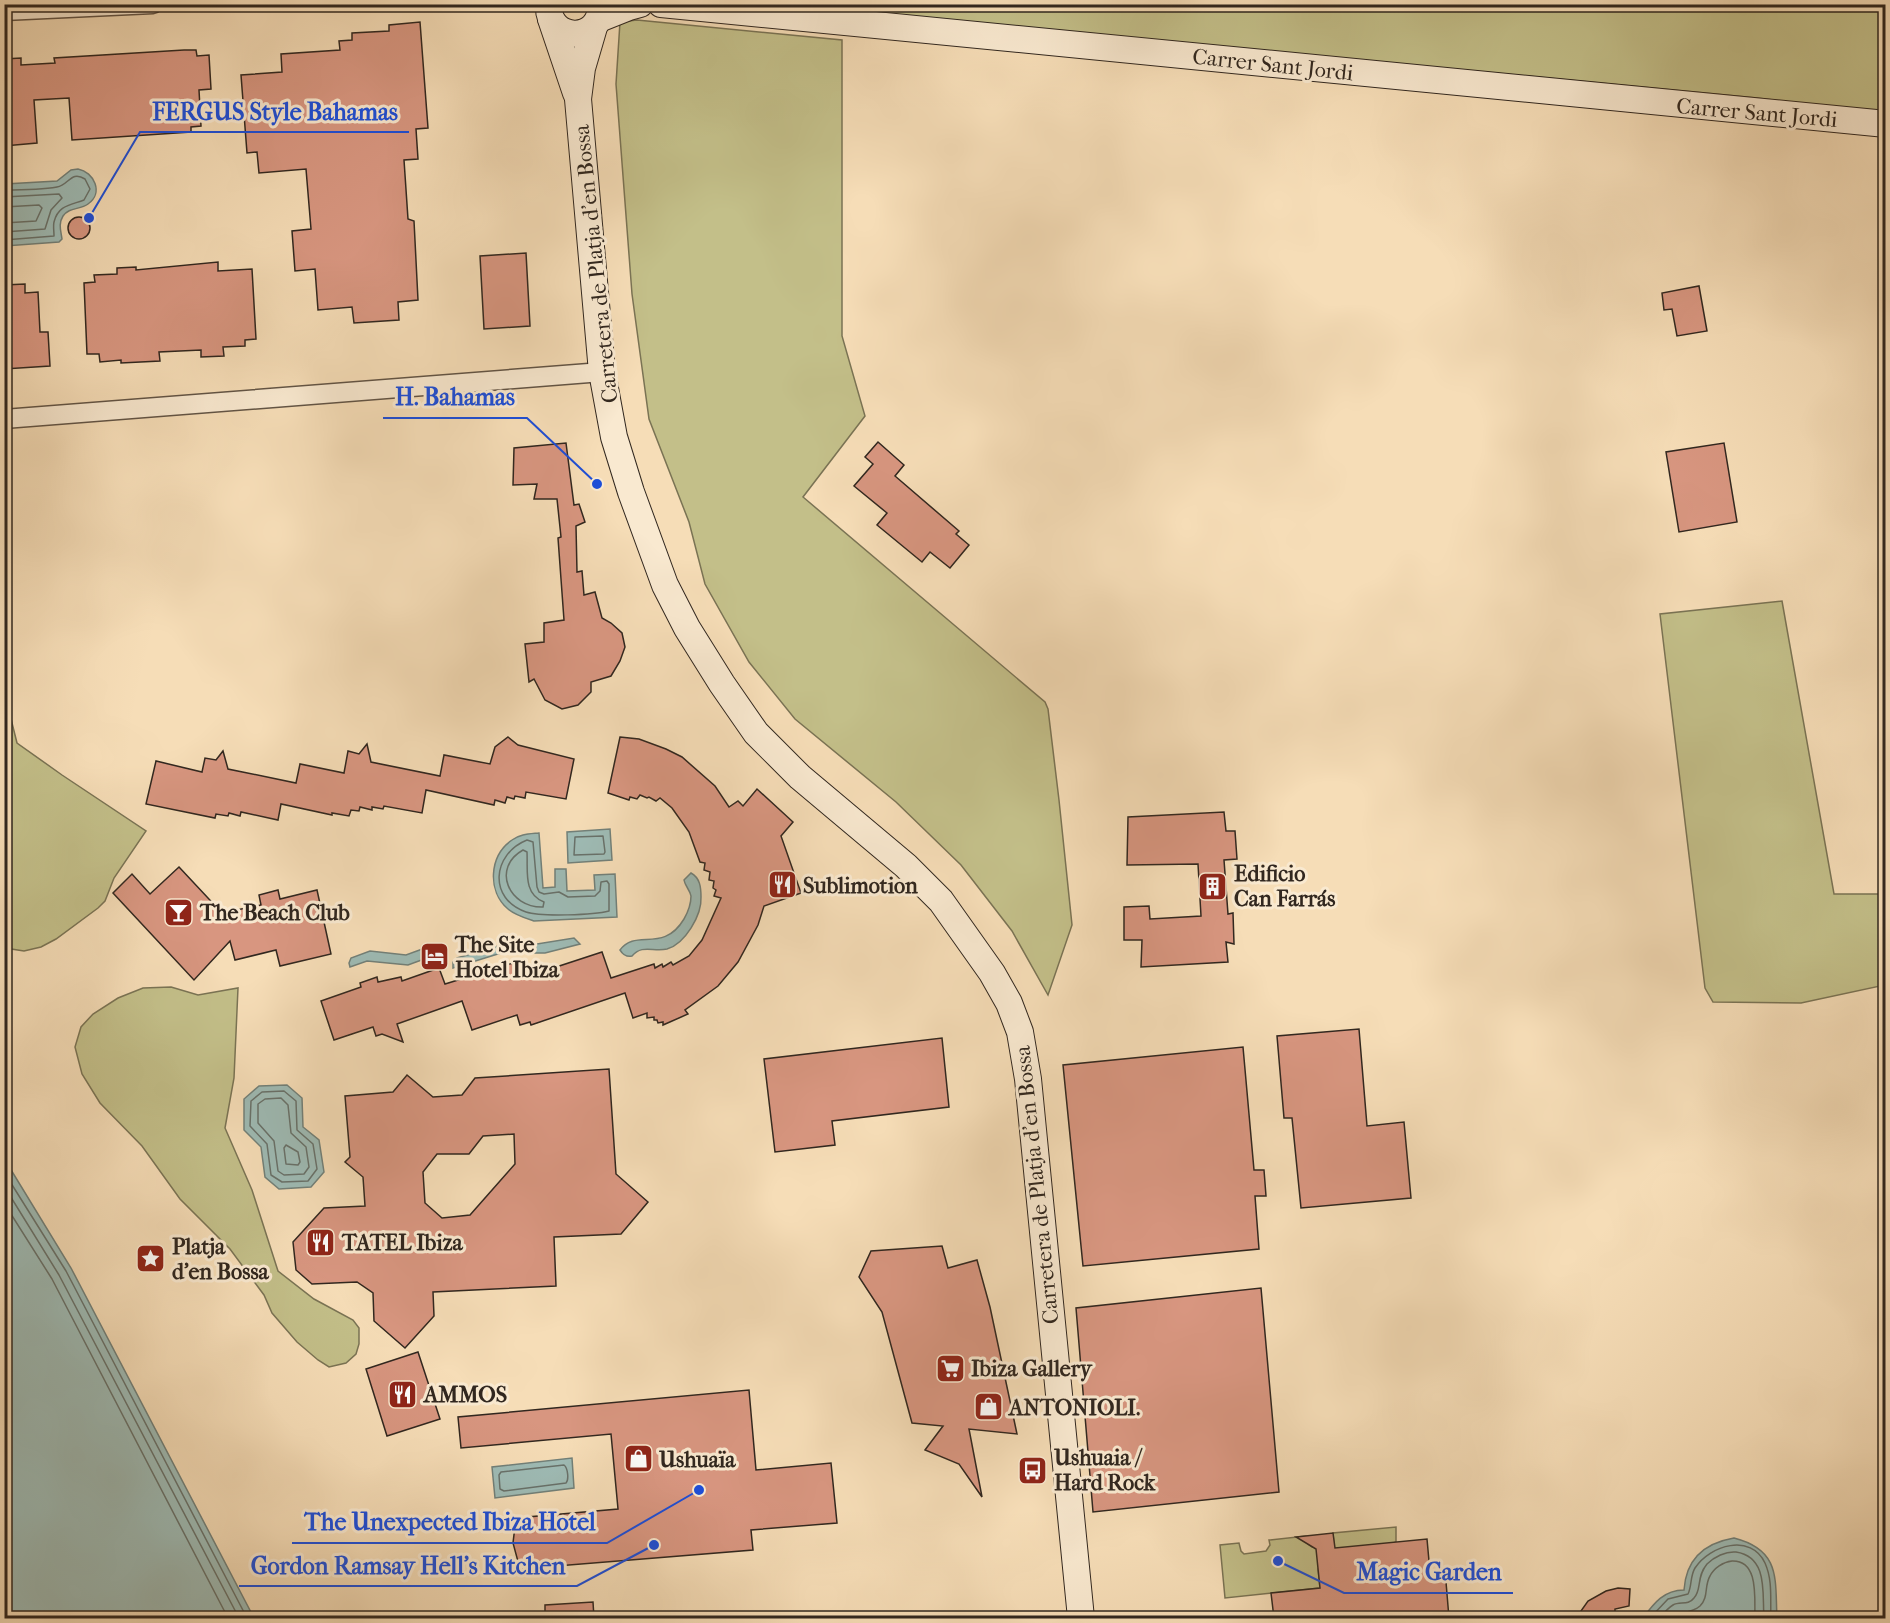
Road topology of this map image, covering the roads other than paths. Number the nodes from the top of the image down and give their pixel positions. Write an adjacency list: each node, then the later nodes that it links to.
1 (153, 4): 4 (street)
2 (640, 4): 7 (street)
3 (661, 4): 9 (street, Carrer Sant Jordi)
4 (78, 6): 6 (street)
5 (546, 10): 7 (street); 8 (street, Carretera de Platja d'en Bossa)
6 (4, 11)
7 (598, 17): 8 (street, Carretera de Platja d'en Bossa)
8 (578, 99): 10 (street, Carretera de Platja d'en Bossa)
9 (1886, 124)
10 (602, 372): 11 (street); 12 (street, Carretera de Platja d'en Bossa)
11 (4, 419)
12 (1081, 1618)

